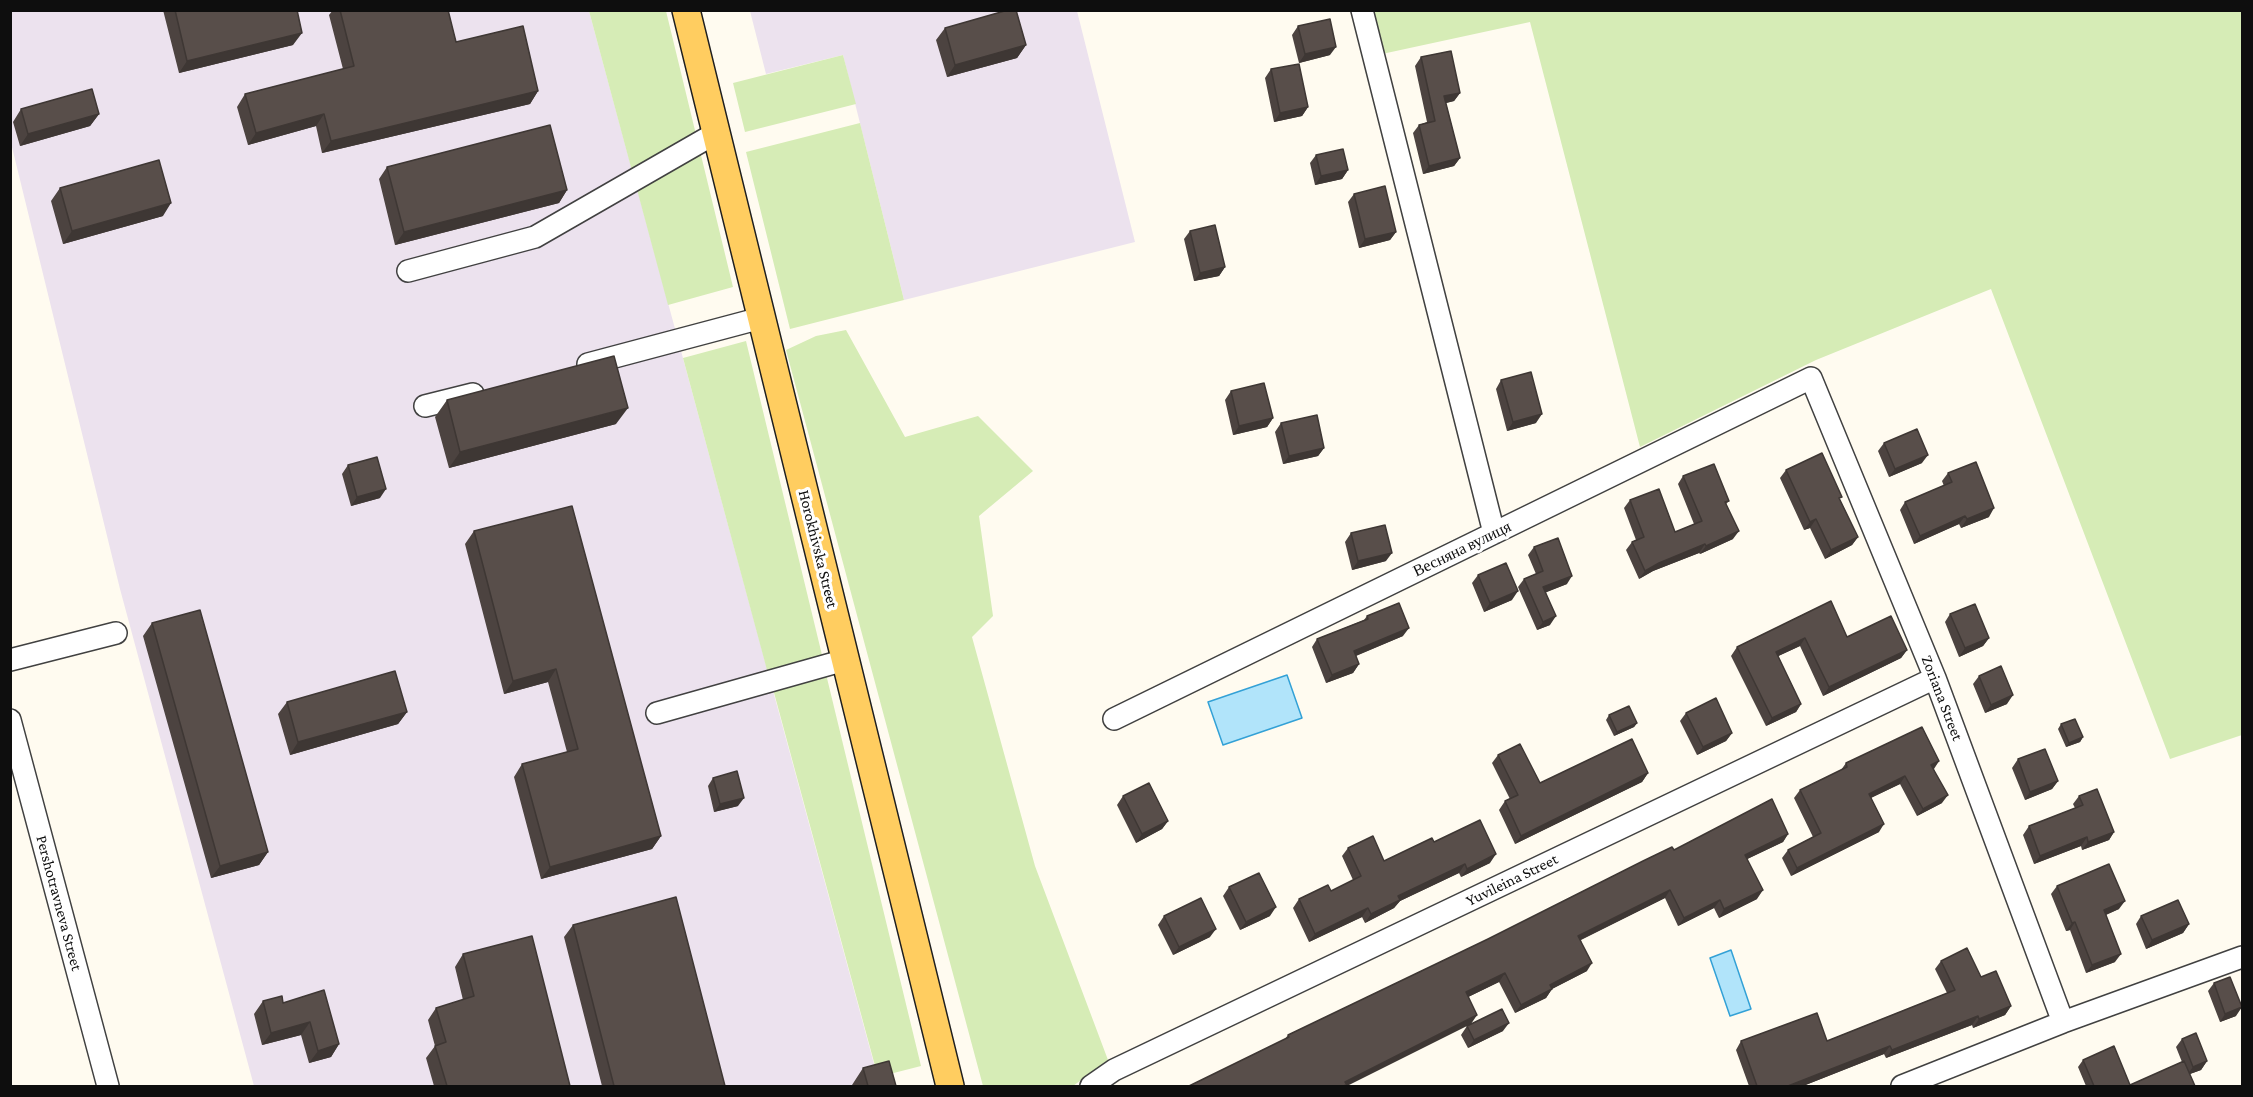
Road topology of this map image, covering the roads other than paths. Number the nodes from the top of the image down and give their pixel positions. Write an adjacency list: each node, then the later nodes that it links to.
1 (686, 10): 3 (main road, Horokhivska Street)
2 (1362, 10): 10 (street)
3 (716, 133): 4 (street); 5 (main road, Horokhivska Street)
4 (408, 271)
5 (761, 318): 6 (street); 13 (main road, Horokhivska Street)
6 (564, 370)
7 (1811, 378): 10 (street, Весняна вулиця); 14 (street, Zoriana Street)
8 (495, 388): 9 (street)
9 (425, 406)
10 (1494, 534): 16 (street, Весняна вулиця)
11 (116, 633): 12 (street)
12 (10, 660)
13 (845, 660): 15 (street); 21 (main road, Horokhivska Street)
14 (1935, 678): 19 (street, Zoriana Street); 22 (street, Yuvileina Street)
15 (657, 713)
16 (1114, 719)
17 (10, 720): 20 (street, Pershotravneva Street)
18 (2242, 957): 19 (street)
19 (2063, 1022): 23 (street)
20 (108, 1086)
21 (950, 1086)
22 (1091, 1086)
23 (1902, 1086)

